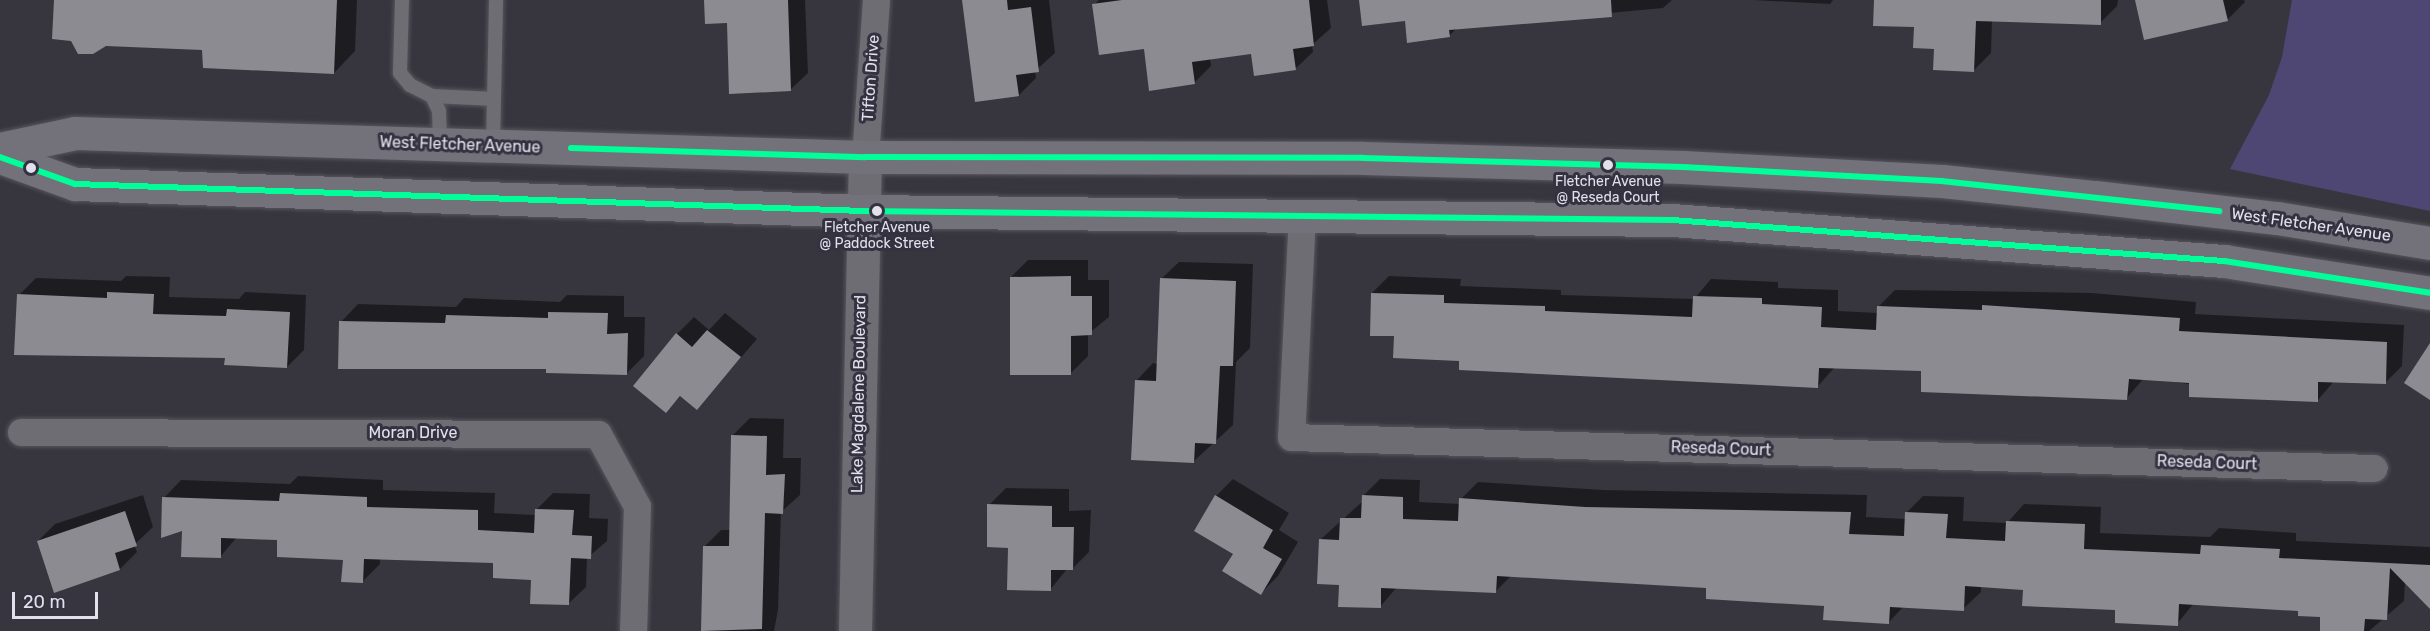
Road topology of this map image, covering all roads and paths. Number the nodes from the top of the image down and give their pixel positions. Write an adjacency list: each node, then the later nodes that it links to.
1 (402, 0): 4 (lane)
2 (496, 0): 5 (lane)
3 (876, 0): 10 (street, Tifton Drive)
4 (432, 96): 5 (lane); 6 (lane)
5 (494, 99): 7 (lane)
6 (440, 145): 7 (main road, West Fletcher Avenue); 8 (main road, West Fletcher Avenue)
7 (494, 146): 10 (main road, West Fletcher Avenue)
8 (0, 149)
9 (0, 157): 11 (main road)
10 (865, 157): 11 (street, Lake Magdalene Boulevard); 13 (main road, West Fletcher Avenue)
11 (863, 211): 12 (main road); 18 (street, Lake Magdalene Boulevard)
12 (1302, 214): 14 (main road); 16 (street, Reseda Court)
13 (2430, 243)
14 (2430, 293)
15 (21, 432): 17 (street, Moran Drive)
16 (2374, 468)
17 (633, 631)
18 (855, 631)

